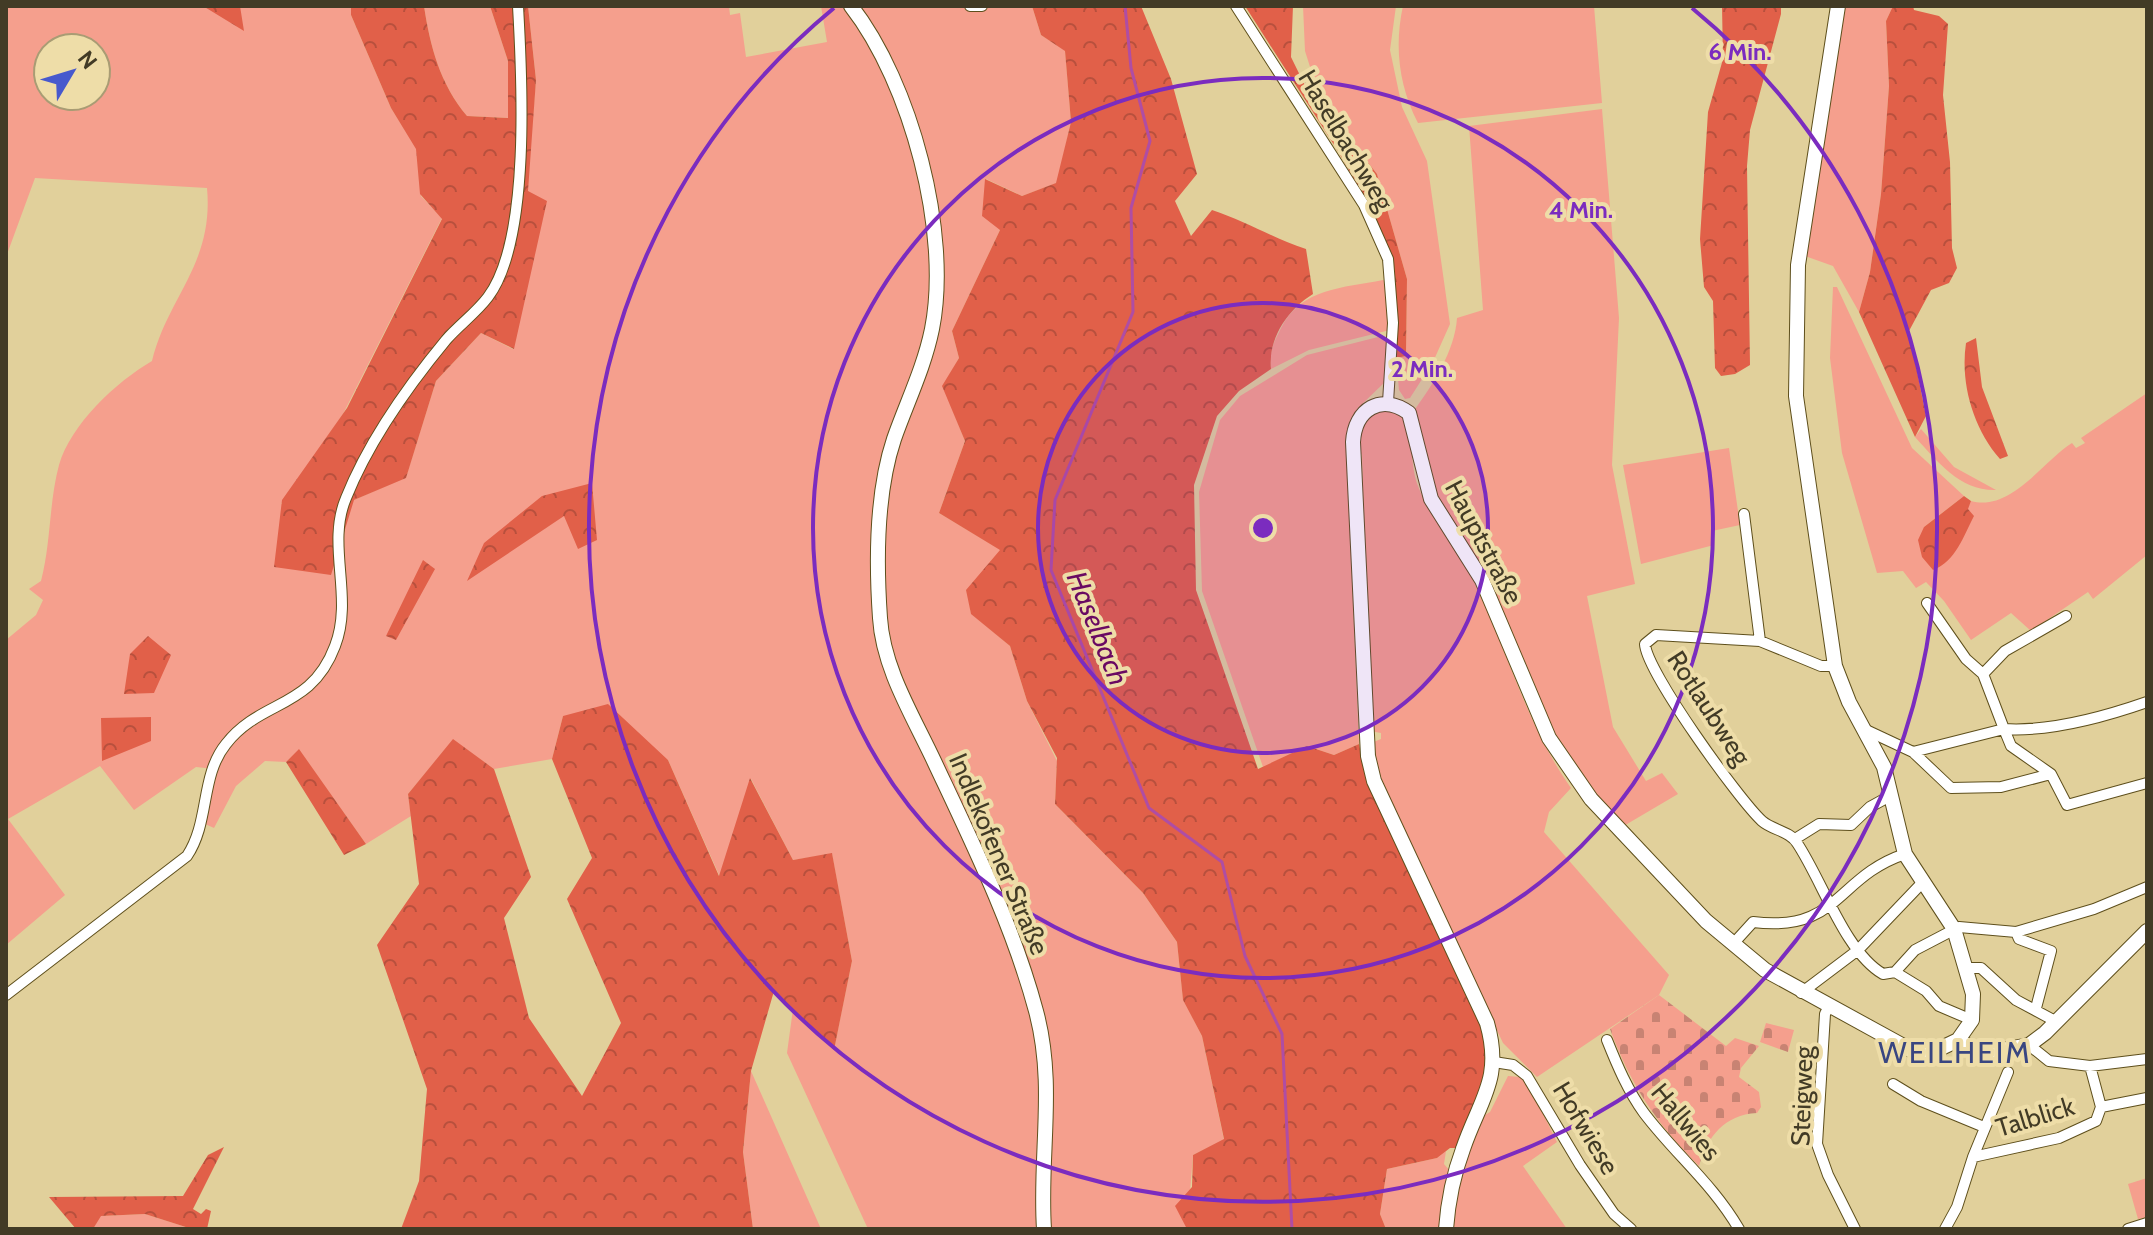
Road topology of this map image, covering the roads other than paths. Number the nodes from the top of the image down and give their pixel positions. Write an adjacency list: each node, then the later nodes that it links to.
1 (518, 6): 34 (street)
2 (851, 6): 52 (street, Indlekofener Straße)
3 (970, 6): 4 (street)
4 (982, 6)
5 (1236, 6): 7 (street, Haselbachweg)
6 (1838, 6): 12 (street)
7 (1388, 402): 29 (street, Hauptstraße); 43 (street)
8 (1744, 514): 11 (street)
9 (1927, 603): 13 (street)
10 (2066, 616): 13 (street)
11 (1760, 641): 12 (street, Rotlaubweg); 21 (street, Rotlaubweg)
12 (1835, 666): 16 (street)
13 (1983, 674): 15 (street)
14 (2147, 702): 15 (street)
15 (2004, 729): 17 (street); 18 (street)
16 (1866, 730): 17 (street); 20 (street)
17 (1913, 752): 18 (street)
18 (2051, 774): 19 (street)
19 (2147, 783)
20 (1890, 796): 21 (street); 22 (street)
21 (1795, 839): 25 (street, Rotlaubweg)
22 (1905, 854): 23 (street); 25 (street)
23 (1922, 883): 26 (street); 30 (street)
24 (2147, 887): 28 (street)
25 (1833, 904): 29 (street); 30 (street, Rotlaubweg)
26 (1954, 929): 28 (street); 31 (street); 32 (street)
27 (2147, 931): 38 (street)
28 (2016, 932): 36 (street)
29 (1733, 944): 33 (street, Hauptstraße)
30 (1858, 950): 32 (street); 33 (street)
31 (1966, 968): 36 (street); 37 (street)
32 (1895, 972): 37 (street)
33 (1801, 993): 35 (street, Hauptstraße)
34 (6, 995)
35 (1829, 1006): 40 (street, Hauptstraße); 56 (street, Steigweg)
36 (2036, 1008): 38 (street)
37 (1972, 1020): 40 (street)
38 (2057, 1022): 41 (street)
39 (1607, 1040): 55 (street, Hallwies)
40 (1958, 1040): 41 (street)
41 (2029, 1045): 44 (street)
42 (2147, 1059): 44 (street)
43 (1494, 1062): 53 (street); 54 (street, Hofwiese)
44 (2090, 1066): 48 (street, Talblick)
45 (2008, 1072): 49 (street)
46 (1893, 1084): 49 (street)
47 (2147, 1098): 48 (street, Talblick)
48 (2101, 1107): 50 (street, Talblick)
49 (1984, 1127): 50 (street)
50 (1973, 1157): 57 (street)
51 (2147, 1223): 58 (street)
52 (1044, 1229)
53 (1446, 1229)
54 (1631, 1229)
55 (1739, 1229)
56 (1855, 1229)
57 (1945, 1229)
58 (2128, 1229)

